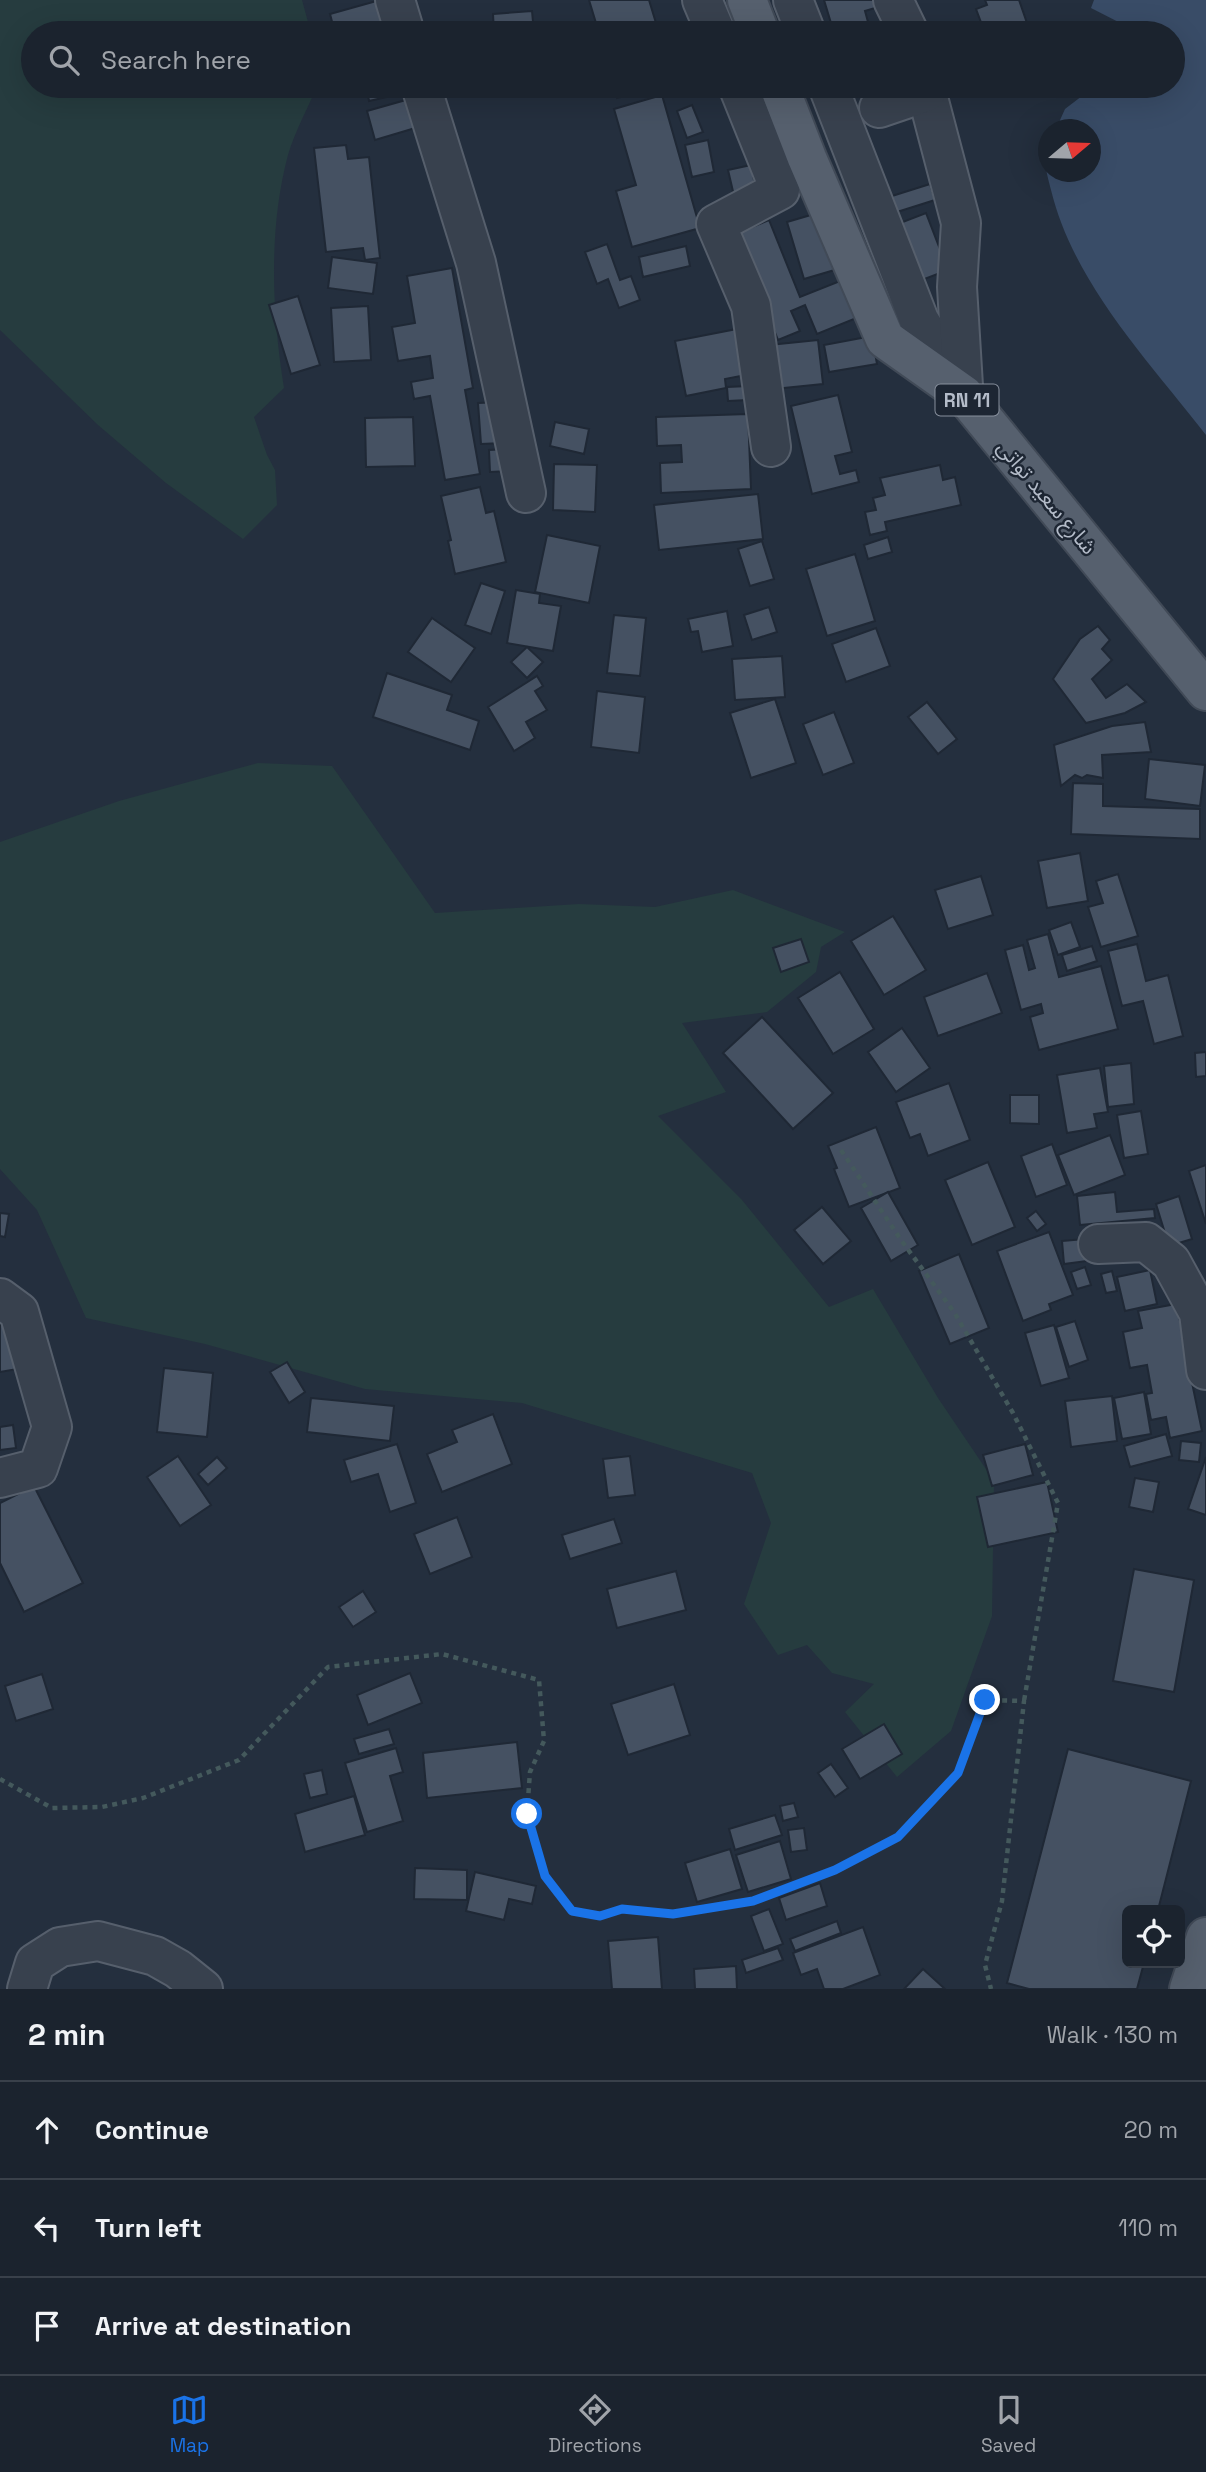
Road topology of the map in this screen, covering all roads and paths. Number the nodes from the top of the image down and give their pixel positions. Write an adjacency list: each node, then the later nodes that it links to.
1 (395, 0): 6 (street)
2 (702, 0): 7 (street)
3 (747, 0): 8 (main road)
4 (793, 0): 9 (street)
5 (893, 0): 10 (street)
6 (401, 21)
7 (711, 21)
8 (755, 21)
9 (801, 21)
10 (903, 21)
11 (425, 98): 20 (street)
12 (743, 98): 19 (street)
13 (784, 98): 18 (main road, شارع سعيد تواتي / RN 11)
14 (833, 98): 18 (street)
15 (903, 98): 17 (street)
16 (927, 98): 18 (street)
17 (879, 108)
18 (964, 395): 21 (main road, شارع سعيد تواتي / RN 11)
19 (771, 447)
20 (526, 493)
21 (1206, 691)
22 (841, 1150): 27 (path)
23 (1098, 1244): 25 (street)
24 (0, 1298): 26 (street)
25 (1206, 1370)
26 (0, 1478)
27 (1024, 1701): 28 (path); 32 (path)
28 (0, 1779)
29 (1205, 1947): 33 (main road)
30 (27, 1989): 31 (street)
31 (203, 1989)
32 (991, 1989)
33 (1189, 1989)

